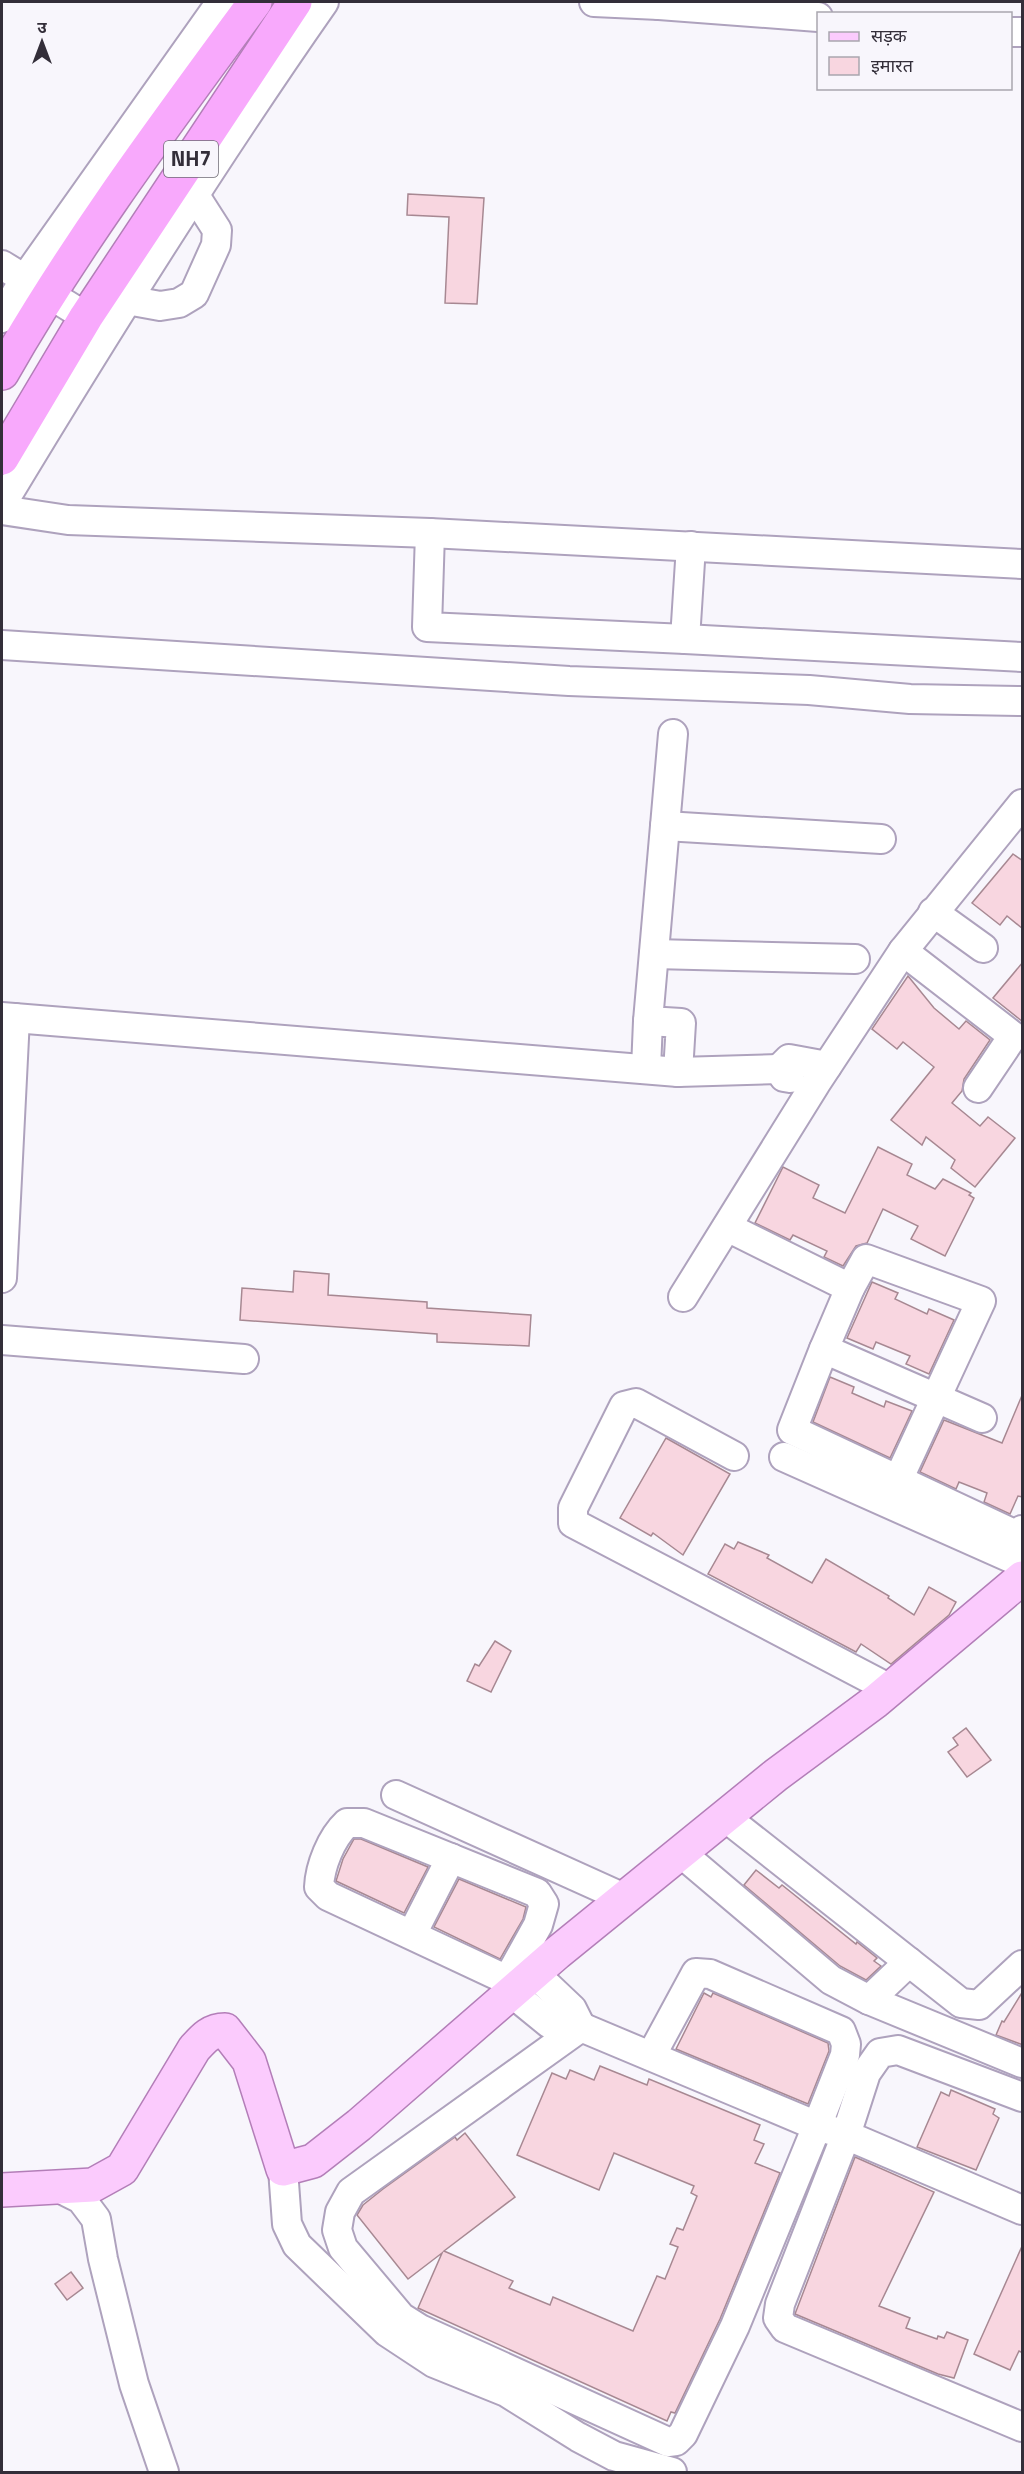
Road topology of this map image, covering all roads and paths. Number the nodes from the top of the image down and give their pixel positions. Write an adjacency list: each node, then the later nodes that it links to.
1 (221, 2): 9 (street)
2 (255, 2): 9 (highway, NH7)
3 (295, 2): 12 (highway, NH7)
4 (324, 2): 8 (street)
5 (594, 2): 6 (street)
6 (659, 3): 7 (street)
7 (817, 17)
8 (194, 194): 10 (street); 10 (street)
9 (25, 279): 11 (street); 12 (street); 13 (highway, NH7)
10 (127, 300): 12 (street)
11 (2, 318)
12 (97, 324): 14 (highway, NH7); 15 (street)
13 (2, 373)
14 (2, 458)
15 (2, 504)
16 (2, 510): 17 (street)
17 (430, 533): 18 (street); 20 (street)
18 (691, 546): 19 (street); 20 (street)
19 (1023, 564)
20 (685, 639): 22 (street)
21 (2, 645): 23 (street)
22 (1023, 657)
23 (1023, 701)
24 (673, 734): 26 (street)
25 (1023, 804): 28 (street)
26 (665, 826): 27 (street); 31 (street)
27 (881, 839)
28 (933, 912): 29 (street); 30 (street)
29 (982, 948)
30 (903, 951): 37 (street); 38 (street)
31 (654, 954): 32 (street); 34 (street)
32 (855, 959)
33 (8, 1018): 35 (street); 40 (street)
34 (648, 1021): 35 (street); 36 (street)
35 (646, 1069): 36 (street)
36 (678, 1072): 37 (street)
37 (822, 1074): 39 (street)
38 (978, 1088)
39 (727, 1227): 41 (street); 42 (street)
40 (2, 1278)
41 (850, 1288): 44 (street); 46 (street)
42 (683, 1297)
43 (2, 1340): 45 (street)
44 (824, 1349): 46 (street); 50 (street)
45 (244, 1359)
46 (936, 1398): 47 (street); 50 (street)
47 (982, 1418)
48 (734, 1456): 54 (street)
49 (784, 1457): 52 (street)
50 (898, 1480): 51 (street)
51 (1023, 1530)
52 (1023, 1563)
53 (1023, 1578): 54 (main road)
54 (890, 1689): 56 (main road)
55 (396, 1795): 59 (street)
56 (724, 1817): 57 (main road); 61 (street)
57 (681, 1853): 59 (main road); 64 (street)
58 (451, 1858): 60 (street); 60 (street); 63 (street)
59 (624, 1898): 63 (main road)
60 (411, 1934): 63 (street)
61 (909, 1962): 62 (street); 64 (street)
62 (1023, 1965)
63 (518, 1983): 65 (street); 71 (main road)
64 (869, 2000): 67 (street)
65 (581, 2027): 66 (street); 69 (street)
66 (651, 2056): 69 (street); 69 (street)
67 (1023, 2062)
68 (1023, 2097): 70 (street)
69 (817, 2126): 70 (street)
70 (846, 2135): 74 (street); 75 (street)
71 (283, 2169): 72 (main road); 77 (street)
72 (57, 2187): 73 (main road); 76 (street)
73 (2, 2190)
74 (1023, 2210)
75 (1023, 2427)
76 (164, 2472)
77 (672, 2472)

